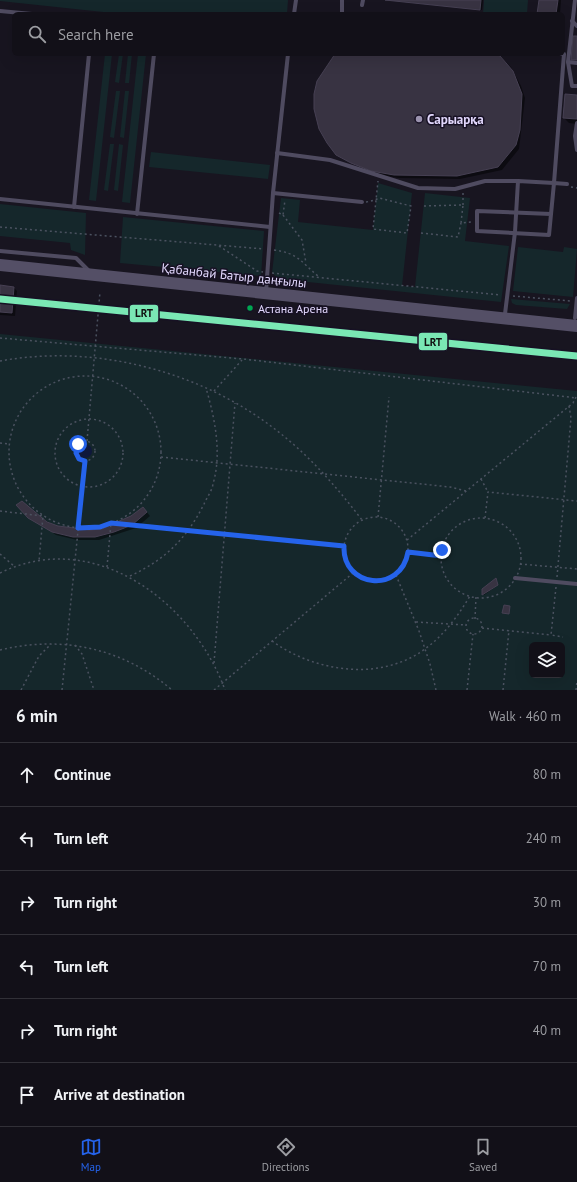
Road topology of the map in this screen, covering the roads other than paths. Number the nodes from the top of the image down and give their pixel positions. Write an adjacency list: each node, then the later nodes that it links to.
1 (296, 0): 6 (lane)
2 (342, 0): 7 (lane)
3 (575, 0): 8 (lane)
4 (0, 11): 5 (lane)
5 (12, 12)
6 (294, 12)
7 (342, 12)
8 (572, 21): 9 (lane); 14 (lane)
9 (577, 26)
10 (89, 56): 26 (lane)
11 (154, 56): 28 (lane)
12 (288, 56): 19 (lane)
13 (564, 56): 21 (lane)
14 (568, 62): 15 (lane); 16 (lane)
15 (577, 63)
16 (577, 86)
17 (577, 124): 18 (lane)
18 (577, 150)
19 (277, 153): 20 (lane); 23 (lane)
20 (518, 181): 21 (lane); 27 (lane)
21 (554, 183): 22 (lane); 29 (lane)
22 (567, 184)
23 (273, 193): 25 (lane); 30 (lane)
24 (0, 199): 26 (lane)
25 (362, 202)
26 (74, 207): 28 (lane)
27 (515, 212): 29 (lane); 31 (lane); 31 (lane)
28 (137, 214): 30 (lane)
29 (551, 214): 31 (lane)
30 (270, 227): 35 (lane)
31 (515, 232): 39 (lane)
32 (0, 251): 34 (lane)
33 (0, 265): 34 (main road, Қабанбай Батыр даңғылы)
34 (94, 275): 35 (main road, Қабанбай Батыр даңғылы)
35 (266, 292): 38 (main road, Қабанбай Батыр даңғылы)
36 (577, 298): 37 (lane)
37 (576, 302): 40 (lane)
38 (465, 313): 39 (main road, Қабанбай Батыр даңғылы); 40 (main road, Қабанбай Батыр даңғылы)
39 (505, 314): 40 (main road, Қабанбай Батыр даңғылы)
40 (576, 321)
41 (515, 578): 42 (lane)
42 (577, 584)

